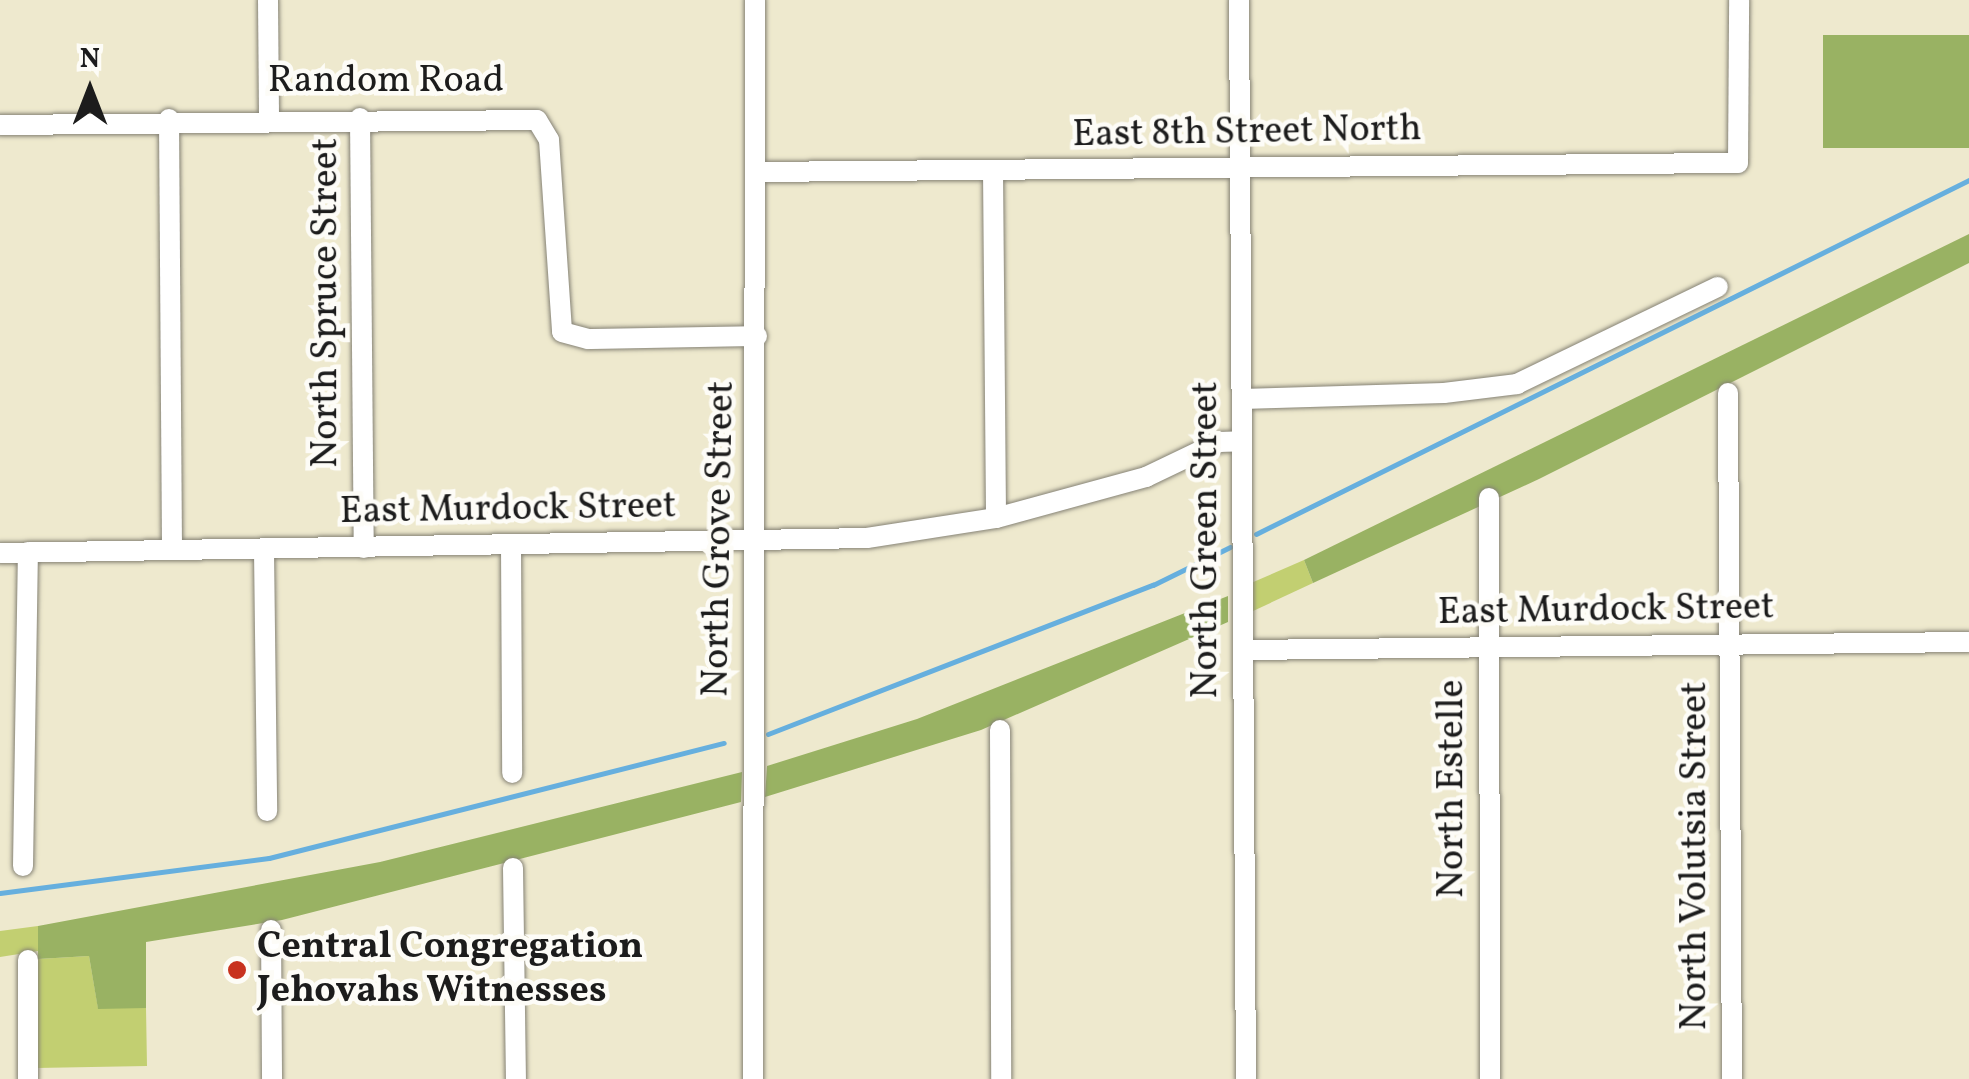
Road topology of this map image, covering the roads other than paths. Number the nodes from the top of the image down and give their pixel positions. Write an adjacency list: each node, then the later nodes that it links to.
1 (268, 0): 5 (street)
2 (755, 0): 11 (street, North Grove Street)
3 (1240, 0): 9 (street, North Green Street)
4 (1739, 0): 9 (street, East 8th Street North)
5 (269, 118): 6 (street, Random Road); 7 (street, Random Road)
6 (360, 118): 13 (street, Random Road); 21 (street, North Spruce Street)
7 (169, 119): 8 (street, Random Road); 22 (street)
8 (0, 125)
9 (1240, 168): 10 (street, East 8th Street North); 15 (street, North Green Street)
10 (993, 170): 11 (street, East 8th Street North); 18 (street)
11 (756, 172): 13 (street, North Grove Street)
12 (1709, 291): 15 (street)
13 (757, 336): 19 (street, North Grove Street)
14 (1728, 393): 27 (street, North Volutsia Street)
15 (1242, 399): 16 (street, North Green Street)
16 (1242, 441): 18 (street, East Murdock Street); 29 (street, North Green Street)
17 (1488, 498): 28 (street, North Estelle)
18 (996, 518): 19 (street, East Murdock Street)
19 (754, 542): 20 (street, East Murdock Street); 40 (street, North Grove Street)
20 (512, 544): 21 (street, East Murdock Street); 31 (street)
21 (364, 548): 23 (street, East Murdock Street)
22 (172, 550): 23 (street, East Murdock Street); 25 (street, East Murdock Street)
23 (264, 550): 32 (street)
24 (0, 552): 25 (street, East Murdock Street)
25 (28, 552): 33 (street)
26 (1969, 642): 27 (street, East Murdock Street)
27 (1730, 644): 28 (street, East Murdock Street); 44 (street, North Volutsia Street)
28 (1488, 648): 29 (street, East Murdock Street); 43 (street, North Estelle)
29 (1243, 650): 42 (street, North Green Street)
30 (1000, 730): 41 (street)
31 (512, 773)
32 (267, 811)
33 (24, 866)
34 (514, 868): 39 (street)
35 (271, 930): 38 (street)
36 (28, 960): 37 (street)
37 (28, 1079)
38 (272, 1079)
39 (516, 1079)
40 (754, 1079)
41 (1002, 1079)
42 (1246, 1079)
43 (1490, 1079)
44 (1732, 1079)

